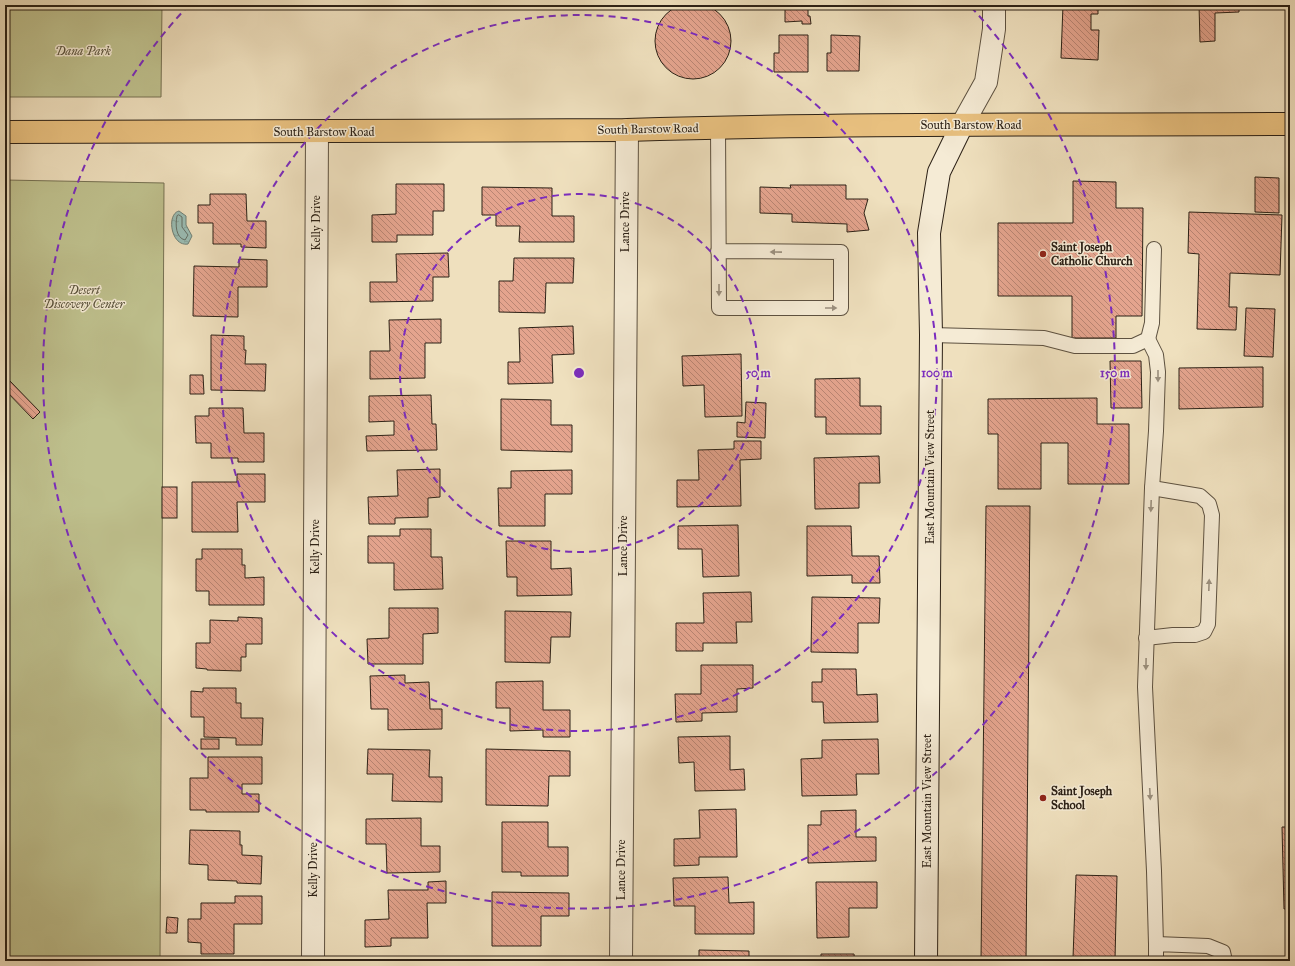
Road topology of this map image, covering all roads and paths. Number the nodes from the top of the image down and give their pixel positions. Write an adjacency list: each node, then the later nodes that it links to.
1 (994, 5): 3 (street, East Mountain View Street)
2 (1290, 124): 3 (main road, South Barstow Road)
3 (962, 125): 4 (main road, South Barstow Road); 10 (street, East Mountain View Street)
4 (718, 127): 5 (main road, South Barstow Road); 9 (lane)
5 (627, 130): 7 (main road, South Barstow Road); 16 (street, Lance Drive)
6 (5, 132): 7 (main road, South Barstow Road)
7 (317, 132): 15 (street, Kelly Drive)
8 (1154, 249): 11 (lane)
9 (718, 251): 9 (lane, one-way to 9)
10 (931, 335): 11 (lane); 17 (street, East Mountain View Street)
11 (1148, 339): 12 (lane, one-way to 12)
12 (1152, 488): 13 (lane, one-way to 13); 13 (lane, one-way to 12)
13 (1146, 638): 14 (lane, one-way to 14)
14 (1156, 944): 18 (lane); 19 (lane)
15 (313, 961)
16 (621, 961)
17 (926, 961)
18 (1156, 961)
19 (1225, 961)

